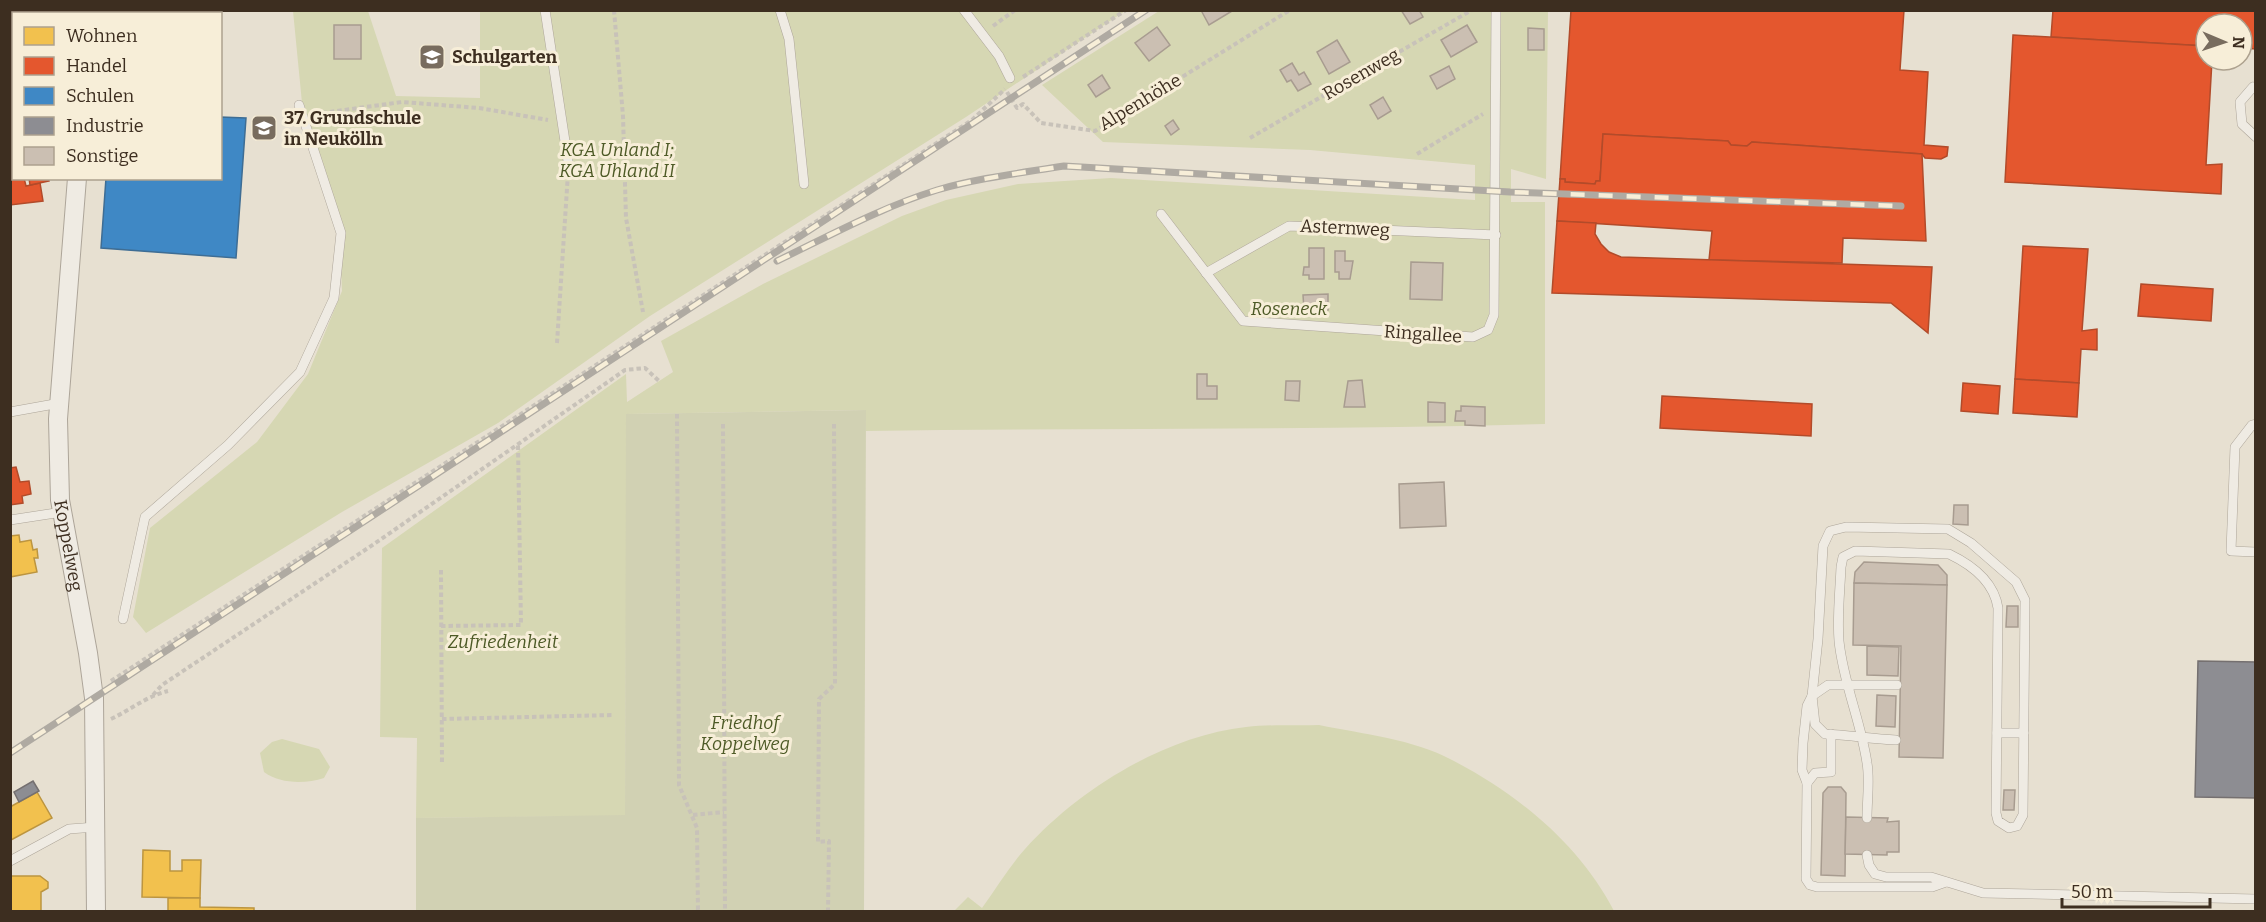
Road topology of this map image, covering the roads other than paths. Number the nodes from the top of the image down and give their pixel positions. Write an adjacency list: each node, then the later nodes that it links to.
1 (545, 10): 9 (lane)
2 (780, 10): 11 (lane)
3 (964, 10): 5 (lane)
4 (1496, 10): 13 (lane, Ringallee)
5 (1010, 82)
6 (2256, 89): 8 (lane)
7 (298, 105): 21 (lane)
8 (2256, 137)
9 (568, 161)
10 (77, 180): 15 (street, Koppelweg)
11 (804, 183)
12 (1161, 214): 14 (lane, Ringallee)
13 (1496, 235): 14 (lane, Asternweg); 14 (lane, Ringallee)
14 (1206, 273)
15 (60, 403): 16 (lane); 18 (street, Koppelweg)
16 (10, 412)
17 (2256, 424): 20 (lane)
18 (62, 512): 19 (lane); 32 (street, Koppelweg)
19 (10, 520)
20 (2256, 552)
21 (123, 619)
22 (1848, 684): 23 (lane); 24 (lane); 25 (lane); 28 (lane)
23 (1897, 685)
24 (1812, 696): 26 (lane); 27 (lane); 30 (lane)
25 (1997, 733): 27 (lane); 27 (lane)
26 (1831, 734): 28 (lane); 30 (lane)
27 (2024, 734)
28 (1861, 737): 29 (lane); 31 (lane)
29 (1896, 740)
30 (1807, 783): 35 (lane)
31 (1867, 818)
32 (96, 827): 34 (lane); 37 (street, Koppelweg)
33 (1867, 855): 35 (lane)
34 (10, 861)
35 (1946, 882): 36 (lane)
36 (2256, 899)
37 (96, 912)

